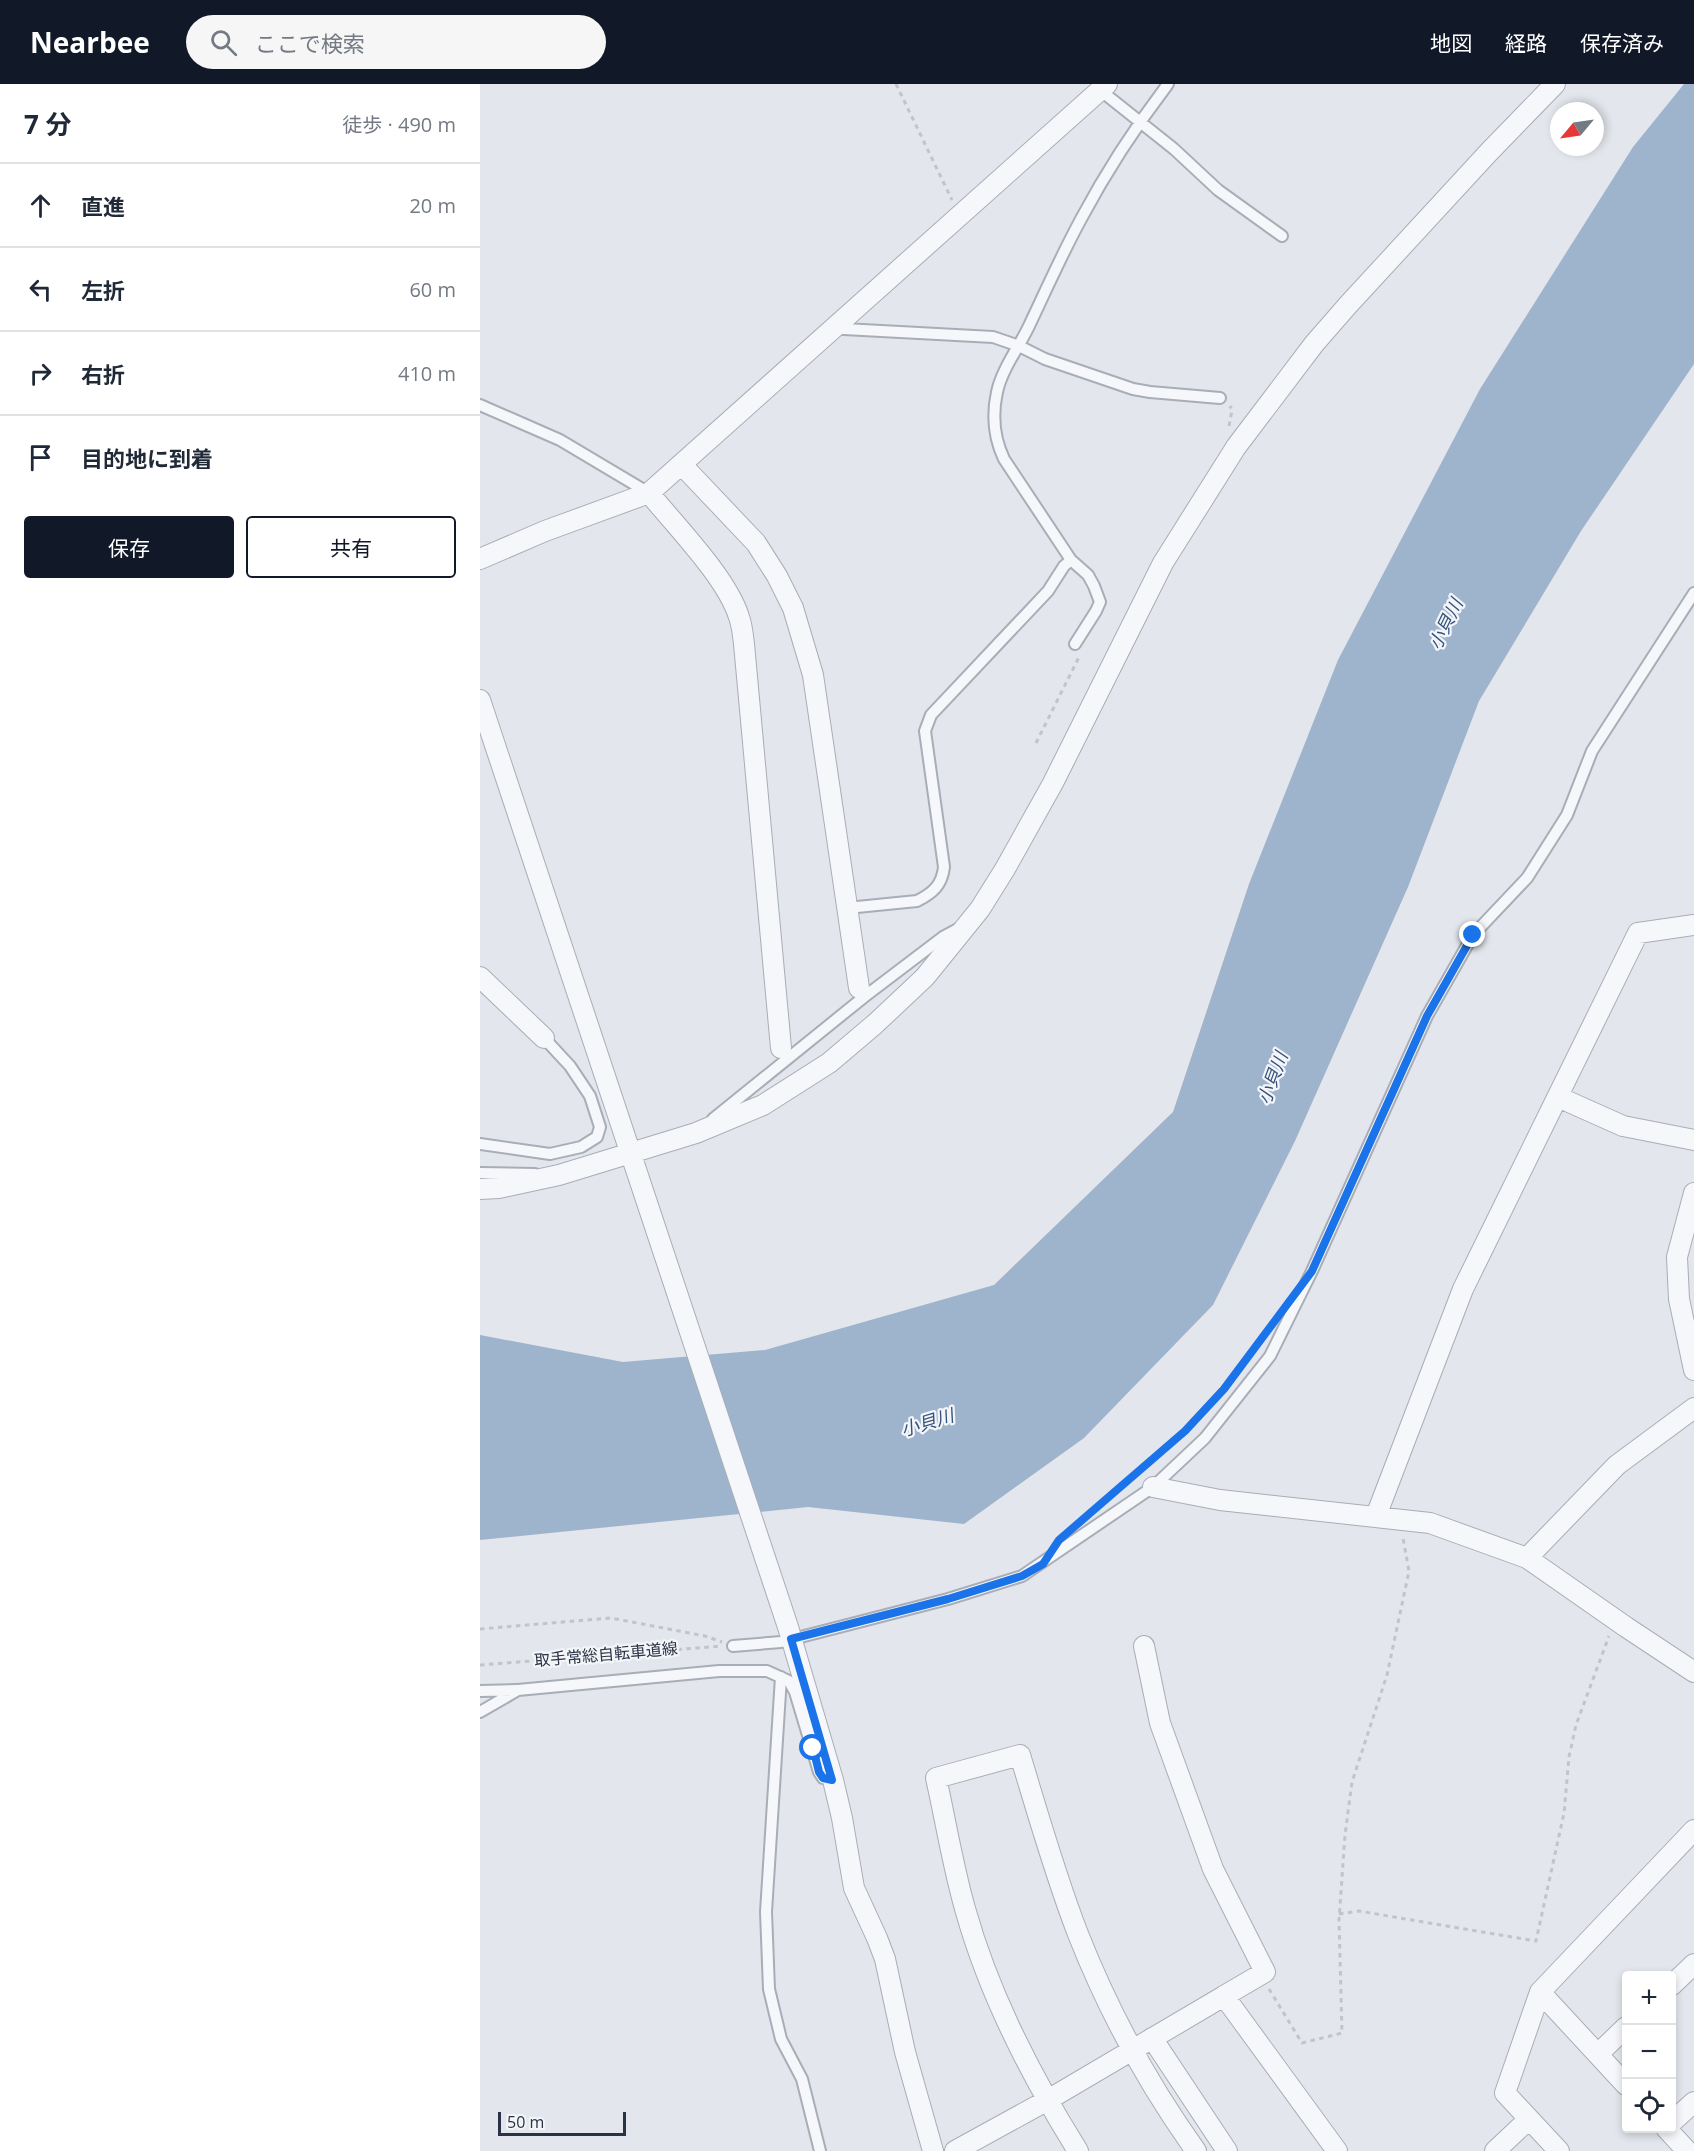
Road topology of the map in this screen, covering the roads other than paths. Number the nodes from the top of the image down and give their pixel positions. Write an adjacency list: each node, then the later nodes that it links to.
1 (1168, 84): 4 (lane)
2 (1555, 84): 18 (street)
3 (1103, 87): 4 (lane); 6 (street)
4 (1139, 122): 5 (lane); 7 (lane)
5 (1282, 236)
6 (837, 324): 7 (lane); 10 (street)
7 (1019, 346): 8 (lane); 13 (lane)
8 (1220, 398)
9 (480, 405): 11 (lane)
10 (682, 465): 11 (street); 17 (street)
11 (650, 493): 12 (street); 23 (street)
12 (480, 559)
13 (1071, 560): 15 (lane); 17 (lane)
14 (1694, 593): 35 (lane)
15 (1075, 644)
16 (480, 700): 28 (street)
17 (847, 908): 21 (street)
18 (970, 922): 21 (lane); 25 (street)
19 (1694, 925): 24 (street)
20 (480, 977): 22 (street)
21 (862, 993): 23 (lane)
22 (544, 1038): 27 (lane)
23 (783, 1054): 25 (lane)
24 (1557, 1097): 26 (street); 36 (street)
25 (696, 1133): 28 (street)
26 (1694, 1140)
27 (480, 1144)
28 (633, 1160): 30 (street); 38 (street)
29 (480, 1173): 30 (lane)
30 (559, 1175): 31 (street)
31 (480, 1189)
32 (1694, 1193): 33 (street)
33 (1694, 1370)
34 (1694, 1408): 37 (street)
35 (1153, 1487): 36 (street); 38 (lane)
36 (1376, 1516): 37 (street)
37 (1527, 1558): 41 (street)
38 (789, 1633): 39 (lane); 46 (street)
39 (733, 1646)
40 (1144, 1646): 51 (street)
41 (1694, 1672)
42 (781, 1677): 43 (lane); 46 (lane); 62 (lane)
43 (518, 1690): 44 (lane); 45 (lane)
44 (480, 1691)
45 (480, 1712)
46 (832, 1780): 63 (street)
47 (1694, 1830): 50 (street)
48 (1694, 1964): 49 (street)
49 (1676, 1980)
50 (1540, 1992): 55 (street); 60 (street)
51 (1224, 1996): 53 (street); 68 (street)
52 (1622, 2031): 55 (street)
53 (1152, 2038): 54 (street); 67 (street)
54 (1132, 2051): 57 (street); 57 (street); 66 (street)
55 (1598, 2054): 56 (street)
56 (1622, 2081)
57 (1046, 2101): 64 (street); 65 (street)
58 (1694, 2102): 59 (street)
59 (1676, 2118)
60 (1529, 2119): 69 (street); 70 (street)
61 (1671, 2133): 71 (street)
62 (820, 2151)
63 (933, 2151)
64 (955, 2151)
65 (1078, 2151)
66 (1196, 2151)
67 (1227, 2151)
68 (1337, 2151)
69 (1495, 2151)
70 (1559, 2151)
71 (1687, 2151)

